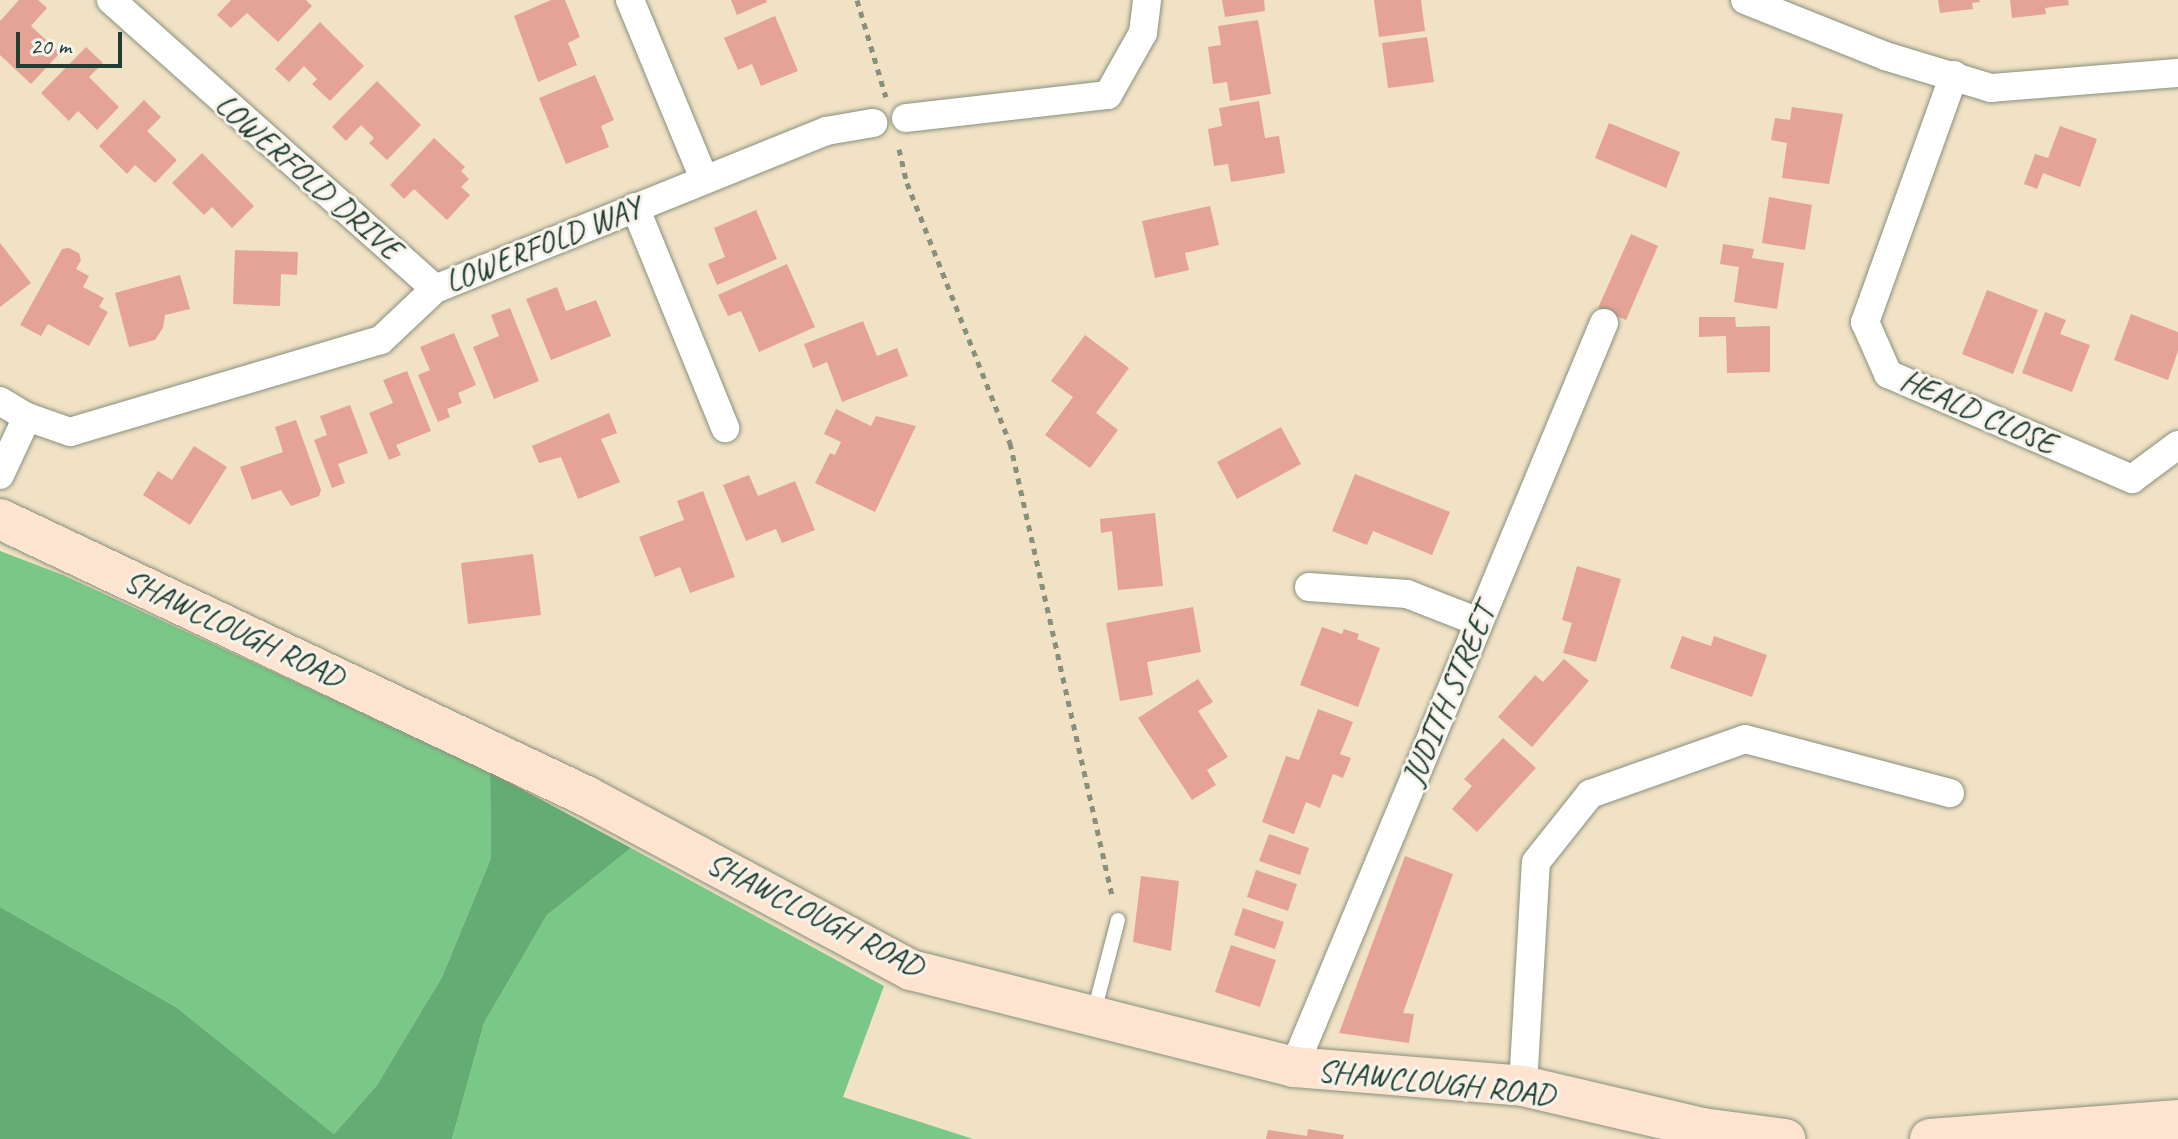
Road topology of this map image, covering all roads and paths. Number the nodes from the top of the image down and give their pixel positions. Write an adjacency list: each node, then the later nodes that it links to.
1 (111, 0): 12 (street, LOWERFOLD DRIVE)
2 (630, 0): 10 (street)
3 (857, 0): 8 (path)
4 (1147, 0): 8 (street, LOWERFOLD WAY)
5 (1745, 0): 7 (street)
6 (2178, 73): 7 (street)
7 (1954, 75): 17 (street, HEALD CLOSE)
8 (889, 116): 10 (street, LOWERFOLD WAY)
9 (898, 145): 23 (path)
10 (704, 179): 11 (street, LOWERFOLD WAY)
11 (635, 207): 12 (street, LOWERFOLD WAY); 16 (street)
12 (435, 289): 15 (street, LOWERFOLD WAY)
13 (1604, 323): 21 (street, JUDITH STREET)
14 (0, 401): 15 (street, LOWERFOLD WAY)
15 (27, 417): 18 (street)
16 (725, 428)
17 (2178, 445)
18 (0, 475)
19 (0, 519): 24 (main road, SHAWCLOUGH ROAD)
20 (1309, 587): 21 (street)
21 (1479, 622): 25 (street, JUDITH STREET)
22 (1950, 793): 26 (street)
23 (1118, 920): 24 (lane)
24 (1093, 1016): 25 (main road, SHAWCLOUGH ROAD)
25 (1294, 1067): 26 (main road, SHAWCLOUGH ROAD)
26 (1523, 1086): 28 (main road, SHAWCLOUGH ROAD)
27 (2178, 1120): 30 (main road)
28 (1701, 1134): 29 (main road, SHAWCLOUGH ROAD)
29 (1785, 1139)
30 (1930, 1139)

